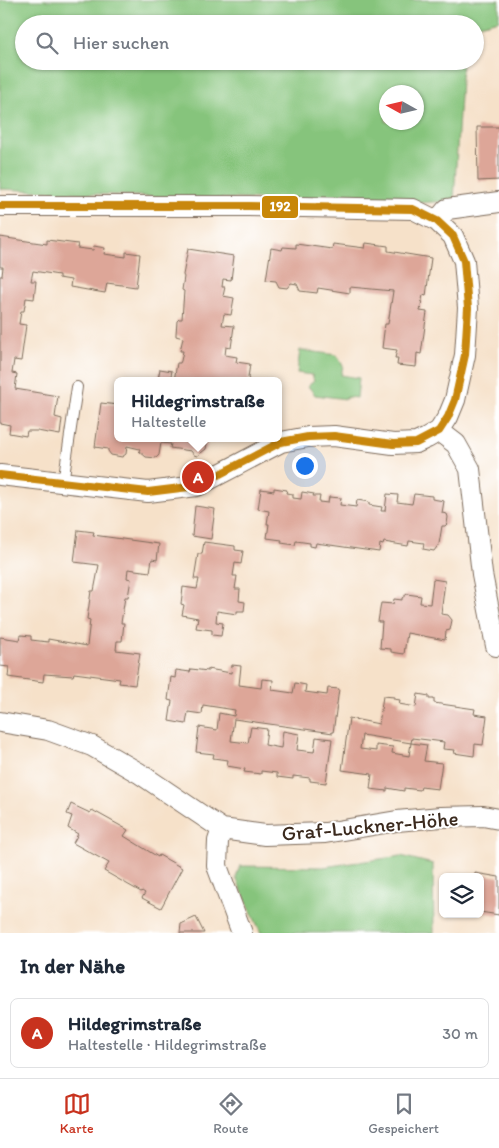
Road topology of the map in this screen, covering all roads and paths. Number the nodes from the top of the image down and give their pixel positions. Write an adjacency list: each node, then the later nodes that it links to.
1 (499, 202): 3 (street)
2 (0, 206): 3 (street)
3 (437, 221): 5 (street)
4 (77, 387): 7 (lane)
5 (439, 430): 7 (street); 8 (street)
6 (0, 475): 7 (street)
7 (63, 483)
8 (499, 645)
9 (0, 722): 11 (street, Graf-Luckner-Höhe)
10 (499, 819): 11 (street, Graf-Luckner-Höhe)
11 (222, 829): 12 (street)
12 (242, 933)

